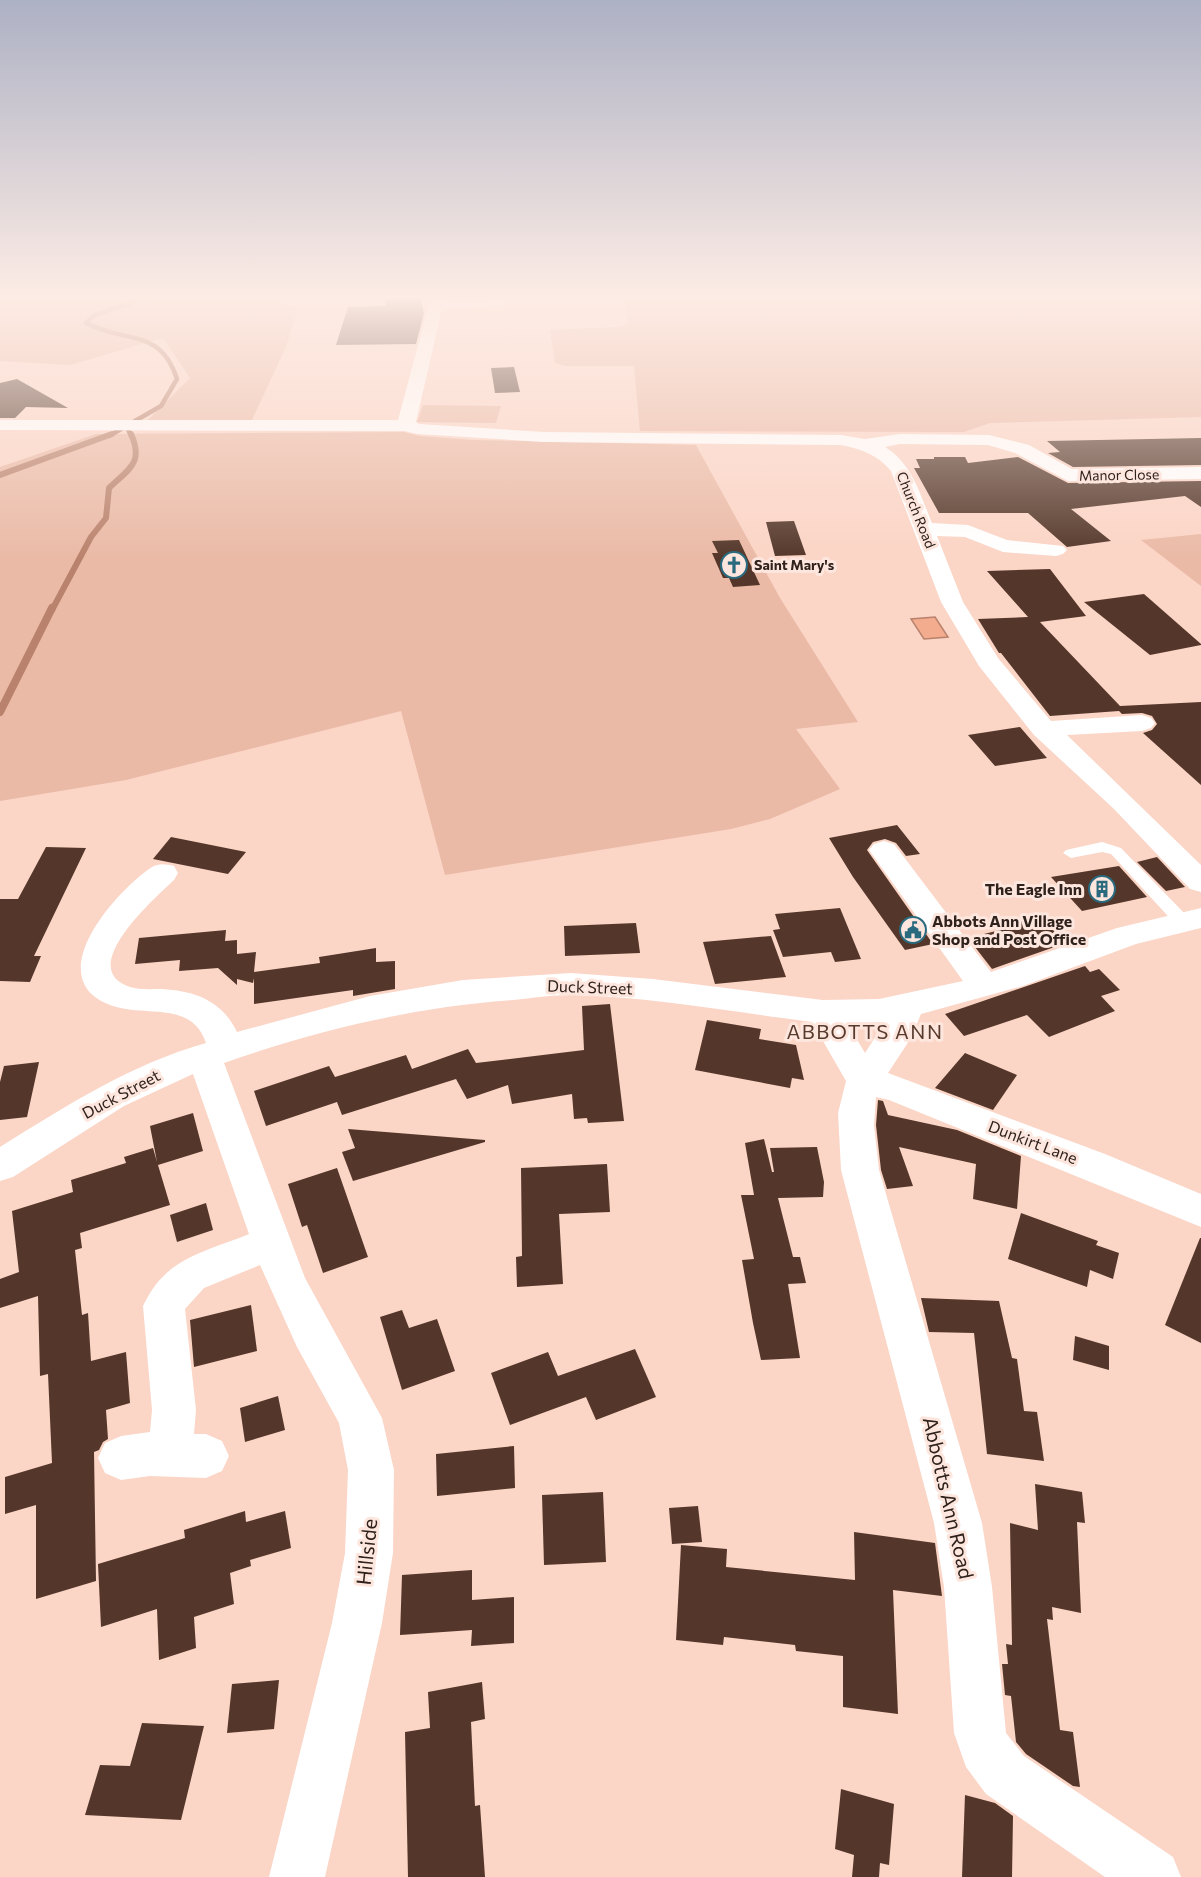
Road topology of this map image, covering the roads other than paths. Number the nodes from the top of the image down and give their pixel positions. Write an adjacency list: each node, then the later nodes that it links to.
1 (416, 385): 3 (street)
2 (0, 425): 3 (street, Church Road)
3 (406, 425): 4 (street, Church Road)
4 (865, 445): 5 (street, Manor Close); 6 (street, Church Road)
5 (1201, 473)
6 (925, 529): 7 (street); 9 (street, Church Road)
7 (1056, 550)
8 (1142, 723): 9 (street)
9 (1043, 729): 13 (street, Church Road)
10 (884, 850): 15 (street)
11 (1071, 853): 14 (lane)
12 (163, 873): 18 (street, Hillside)
13 (1201, 882)
14 (1192, 920): 15 (street, Duck Street)
15 (984, 986): 16 (street, Duck Street)
16 (906, 1008): 17 (street, Duck Street); 19 (street, Abbotts Ann Road)
17 (823, 1012): 18 (street, Duck Street); 19 (street)
18 (215, 1052): 20 (street, Duck Street); 22 (street, Hillside)
19 (863, 1080): 21 (street, Dunkirt Lane); 25 (street, Abbotts Ann Road)
20 (0, 1166)
21 (1201, 1211)
22 (271, 1243): 23 (street); 24 (street, Hillside)
23 (121, 1458)
24 (297, 1877)
25 (1153, 1877)

